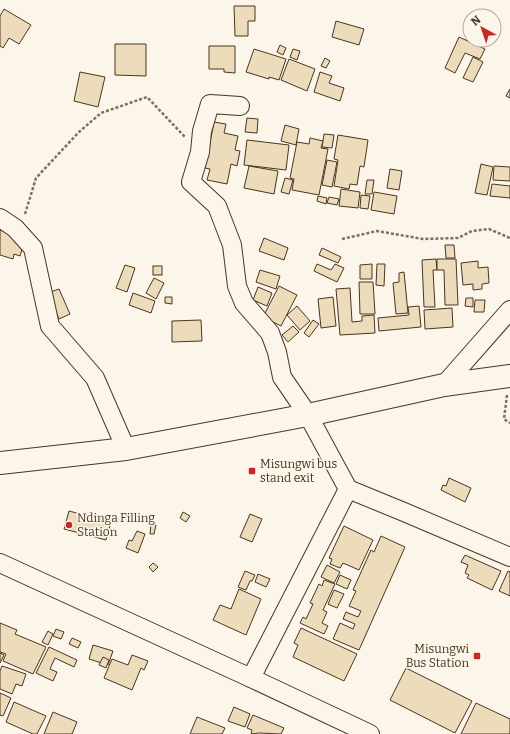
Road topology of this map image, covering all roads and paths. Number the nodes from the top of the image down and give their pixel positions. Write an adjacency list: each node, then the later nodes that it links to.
1 (240, 106): 2 (street)
2 (200, 152): 3 (path); 10 (street)
3 (24, 214)
4 (0, 218): 12 (street)
5 (510, 238): 6 (path)
6 (342, 239)
7 (510, 310): 9 (street)
8 (509, 377): 9 (highway); 11 (path)
9 (444, 385): 10 (highway)
10 (308, 416): 12 (highway); 14 (street)
11 (510, 423)
12 (126, 449): 13 (highway)
13 (0, 463)
14 (348, 489): 15 (street); 17 (street)
15 (510, 557)
16 (0, 563): 17 (street)
17 (251, 678): 18 (street)
18 (370, 734)

